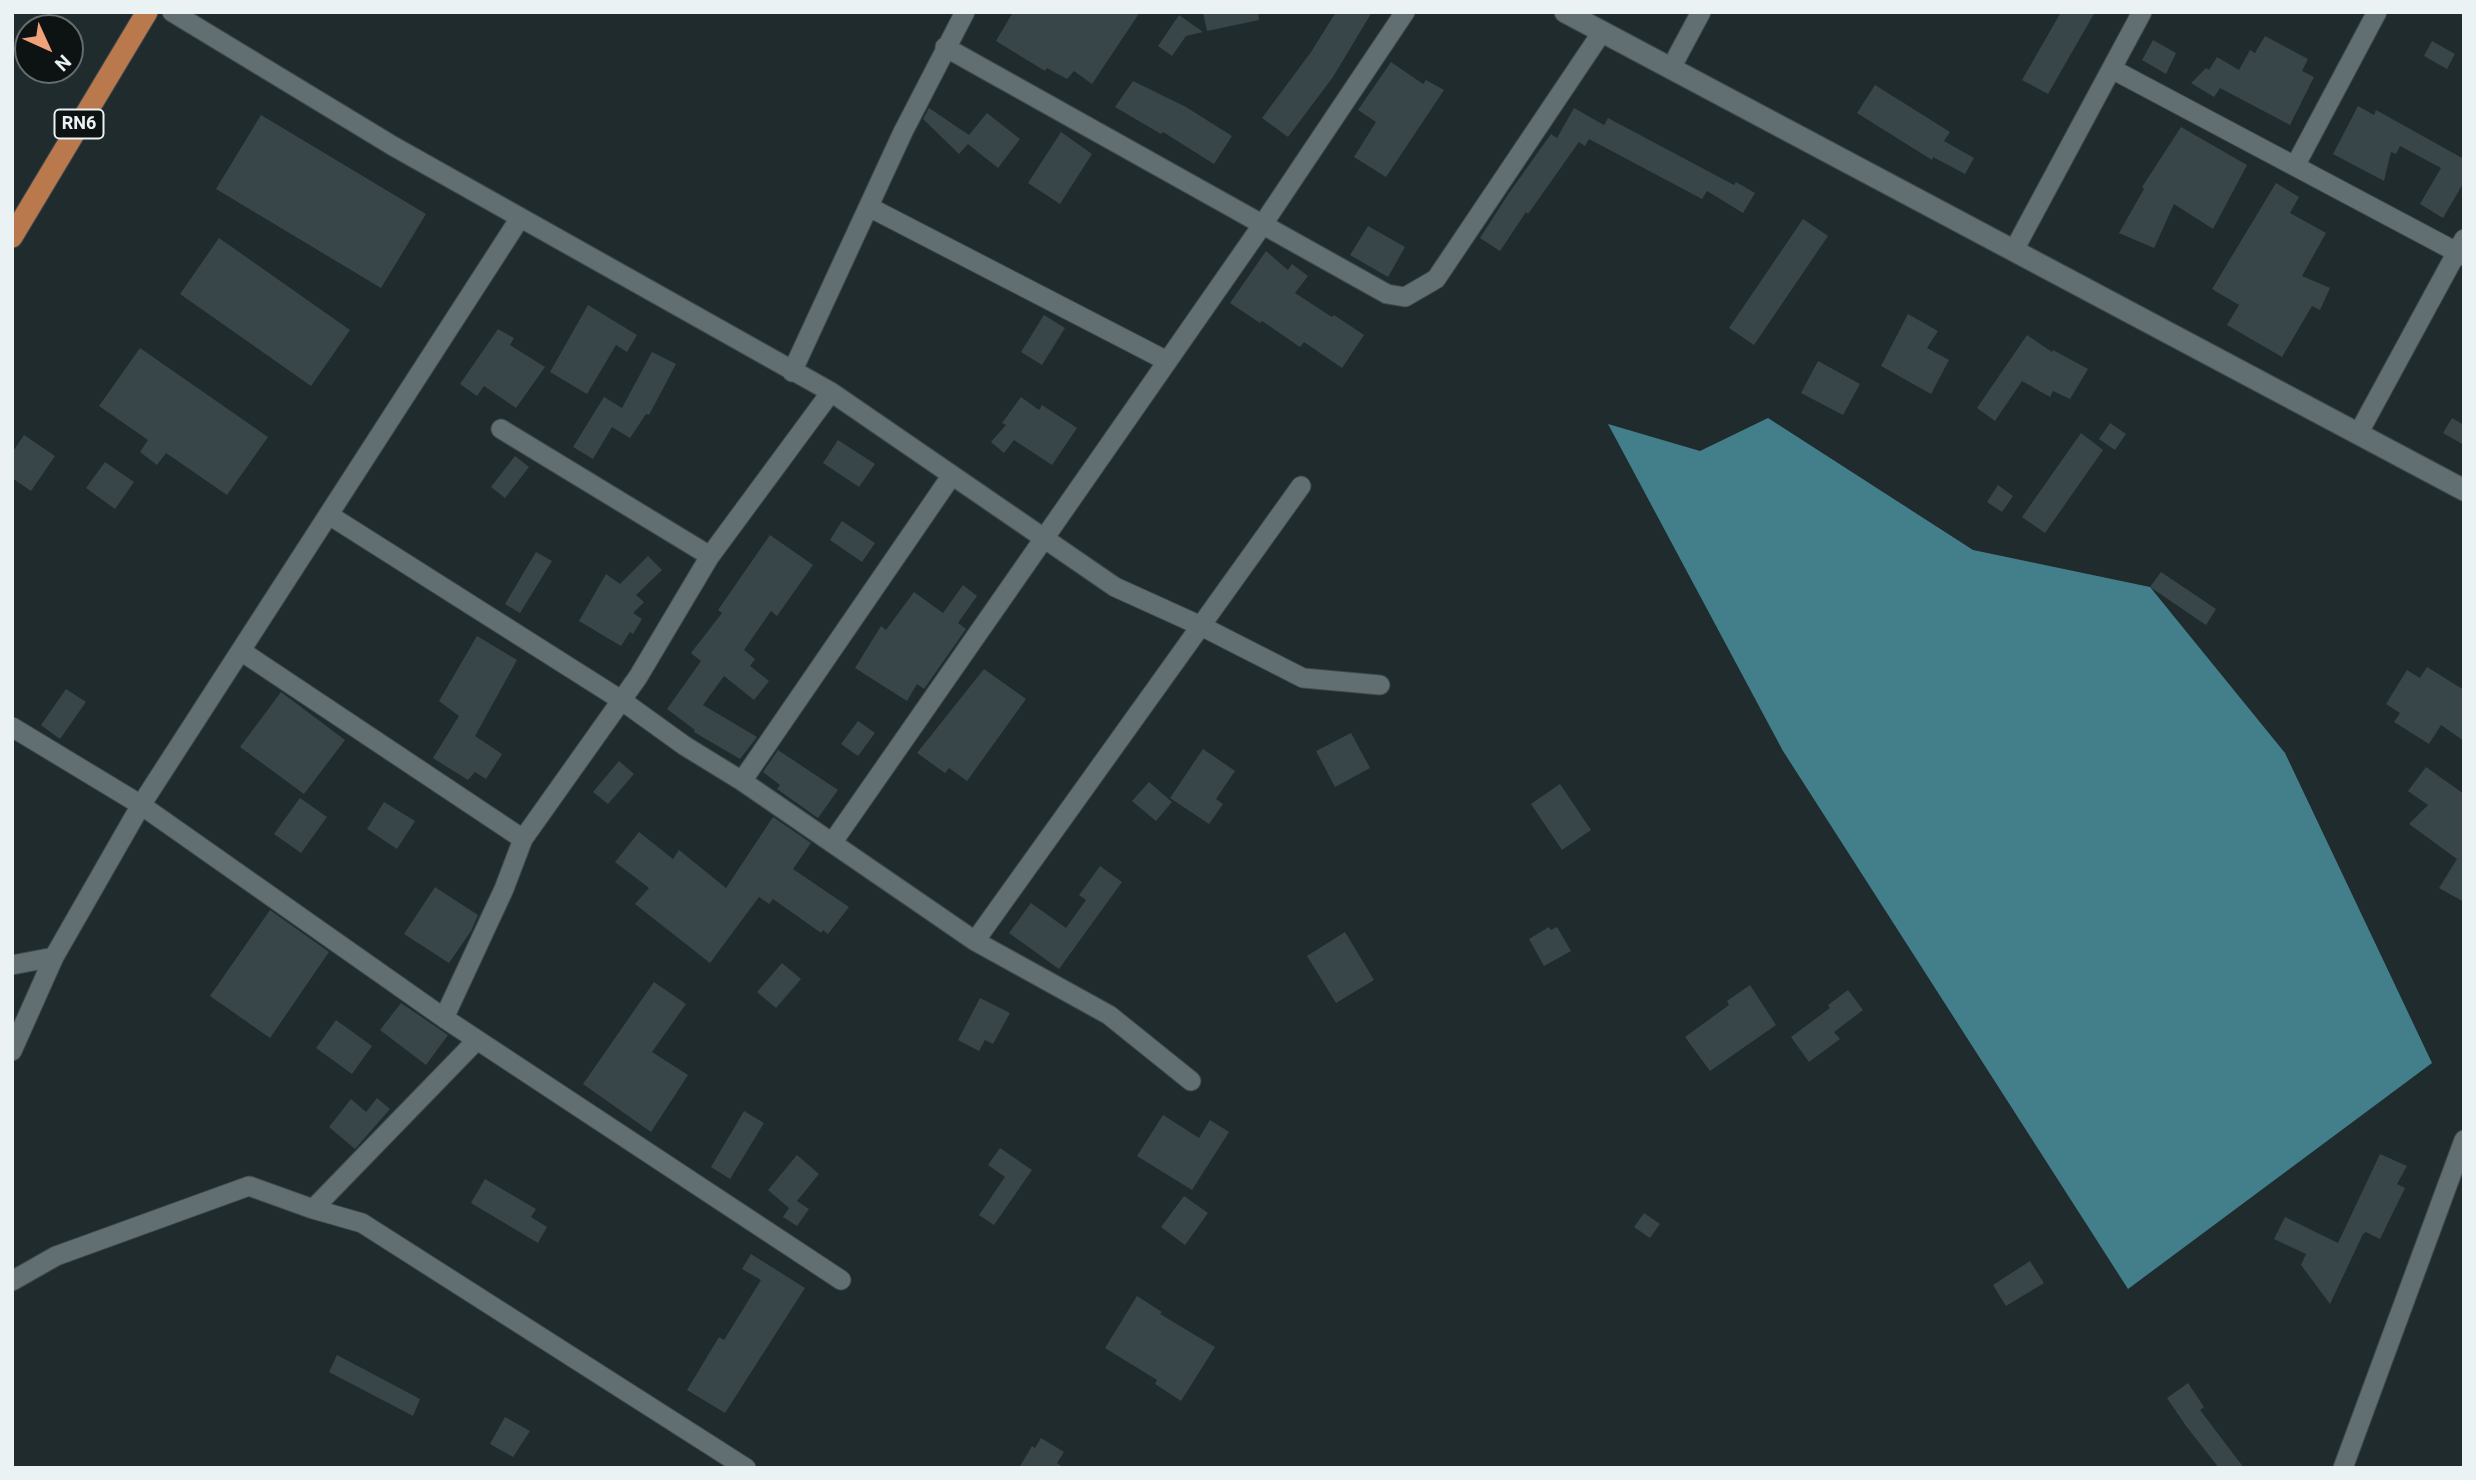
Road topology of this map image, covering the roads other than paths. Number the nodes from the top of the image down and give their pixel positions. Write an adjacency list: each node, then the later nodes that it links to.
1 (147, 12): 17 (main road, RN6)
2 (172, 12): 15 (street)
3 (965, 12): 10 (street)
4 (1405, 12): 16 (street)
5 (1565, 12): 9 (street)
6 (1701, 12): 11 (street)
7 (2142, 12): 12 (street)
8 (2377, 12): 13 (street)
9 (1602, 32): 11 (street); 16 (street)
10 (945, 47): 14 (street); 16 (street)
11 (1671, 68): 19 (street)
12 (2112, 69): 13 (street); 19 (street)
13 (2295, 166): 18 (street)
14 (869, 207): 20 (street); 21 (street)
15 (520, 218): 21 (street); 28 (street)
16 (1263, 224): 20 (street)
17 (12, 237)
18 (2461, 249): 24 (street)
19 (2014, 250): 24 (street)
20 (1167, 361): 29 (street)
21 (792, 372): 22 (street)
22 (831, 392): 25 (street); 30 (street)
23 (501, 429): 30 (street)
24 (2358, 434): 27 (street)
25 (952, 475): 29 (street); 36 (street)
26 (1301, 486): 31 (street)
27 (2464, 490)
28 (329, 515): 32 (street); 34 (street)
29 (1044, 538): 31 (street); 39 (street)
30 (710, 556): 34 (street)
31 (1201, 626): 33 (street); 40 (street)
32 (241, 651): 37 (street); 38 (street)
33 (1380, 685)
34 (621, 700): 36 (street); 38 (street)
35 (12, 727): 37 (street)
36 (742, 781): 39 (street)
37 (141, 805): 41 (street); 43 (street)
38 (523, 839): 43 (street)
39 (832, 843): 40 (street)
40 (975, 941): 46 (street)
41 (54, 957): 42 (street); 45 (street)
42 (12, 965)
43 (444, 1018): 44 (street)
44 (477, 1040): 48 (street); 49 (street)
45 (12, 1051)
46 (1191, 1081)
47 (2464, 1140): 52 (street)
48 (313, 1209): 50 (street); 51 (street)
49 (841, 1280)
50 (12, 1281)
51 (746, 1468)
52 (2343, 1468)

